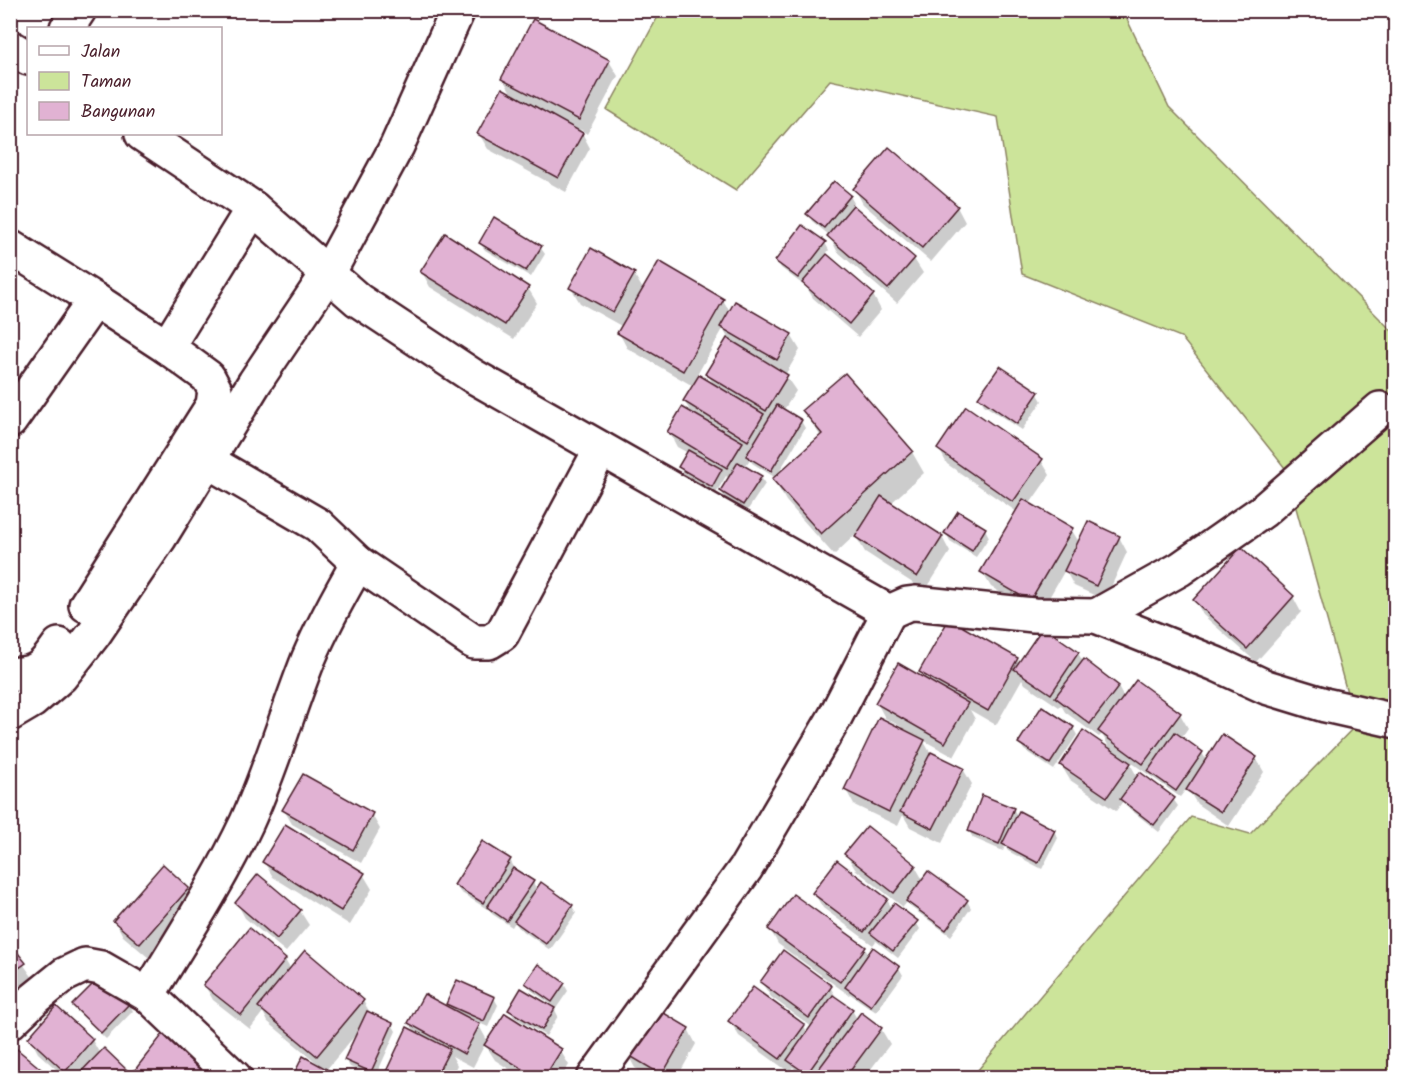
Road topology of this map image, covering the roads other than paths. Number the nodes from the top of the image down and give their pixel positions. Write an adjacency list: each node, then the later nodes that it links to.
1 (79, 10): 3 (street)
2 (458, 10): 9 (street)
3 (68, 27)
4 (10, 47): 5 (street)
5 (27, 57)
6 (144, 135): 7 (street)
7 (253, 208): 9 (street); 11 (street)
8 (10, 247): 10 (street)
9 (329, 272): 14 (street); 15 (street)
10 (95, 300): 11 (street); 13 (street)
11 (168, 346): 19 (street)
12 (1380, 409): 18 (street)
13 (10, 421)
14 (601, 449): 16 (street); 17 (street)
15 (206, 460): 16 (street); 20 (street)
16 (358, 563): 22 (street)
17 (889, 612): 18 (street); 25 (street)
18 (1096, 616): 21 (street)
19 (10, 674)
20 (10, 714)
21 (1395, 721)
22 (148, 995): 23 (street); 24 (street)
23 (10, 1022)
24 (236, 1077)
25 (594, 1077)

